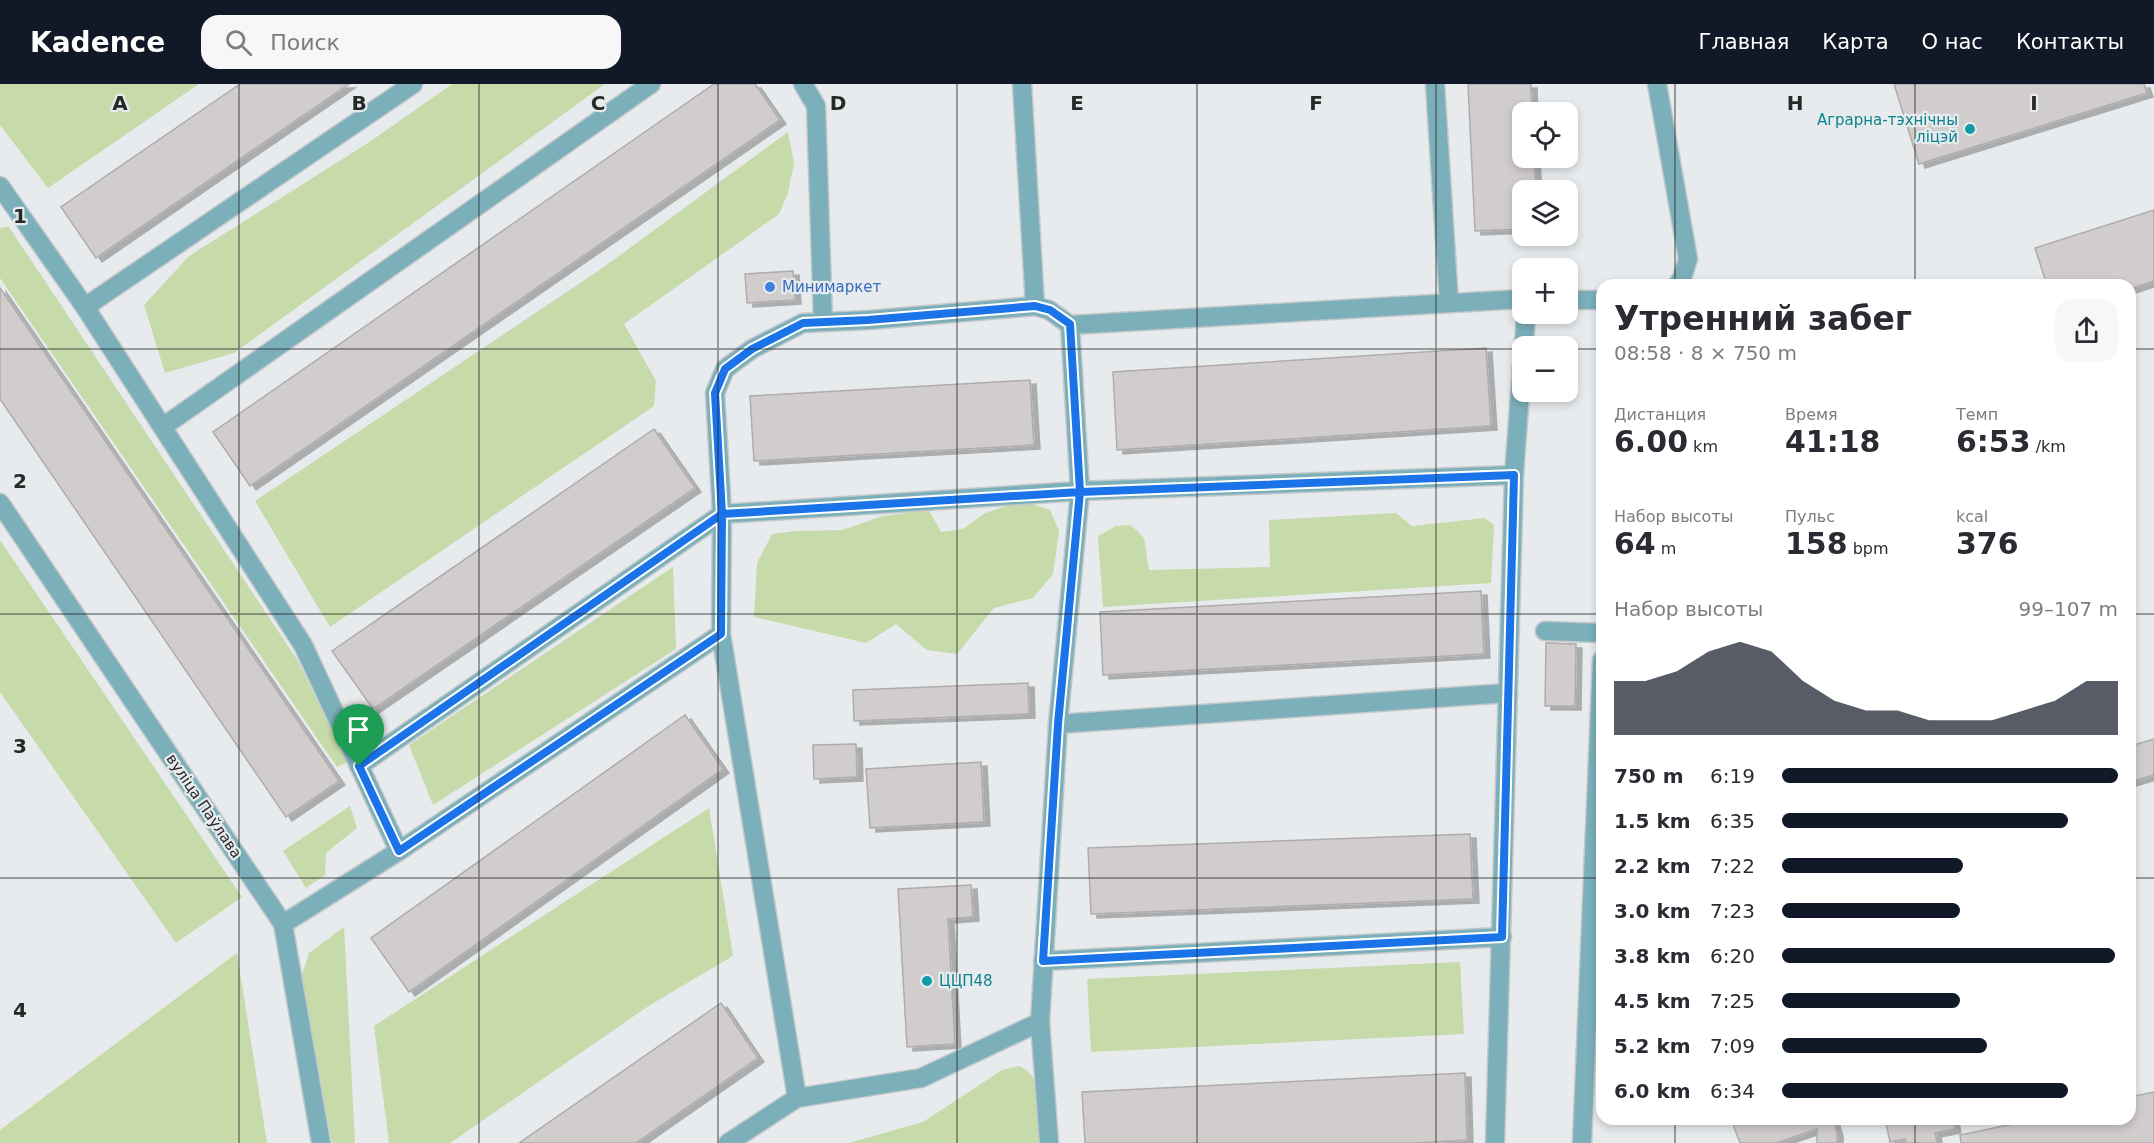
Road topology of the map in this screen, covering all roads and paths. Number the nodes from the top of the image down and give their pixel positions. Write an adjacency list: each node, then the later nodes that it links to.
1 (413, 84): 15 (street)
2 (651, 84): 19 (street)
3 (803, 84): 16 (street)
4 (1022, 84): 14 (street)
5 (1435, 84): 13 (street)
6 (1657, 84): 9 (street)
7 (0, 186): 8 (street)
8 (6, 207): 15 (street)
9 (1681, 279)
10 (1512, 300): 13 (street)
11 (1578, 300): 12 (street)
12 (1596, 300)
13 (1449, 303): 17 (street)
14 (1035, 306): 16 (street); 17 (street)
15 (85, 307): 19 (street)
16 (823, 321): 23 (street)
17 (1070, 324): 21 (street)
18 (1519, 402): 20 (street)
19 (164, 426): 29 (street)
20 (1514, 475): 21 (street); 27 (street)
21 (1080, 492): 23 (street); 28 (street)
22 (0, 503): 32 (street, вуліца Паўлава)
23 (722, 514): 26 (street); 29 (street)
24 (1545, 632): 25 (street)
25 (1596, 633)
26 (721, 634): 31 (street); 36 (street)
27 (1508, 693): 28 (street); 33 (street)
28 (1058, 724): 34 (street)
29 (359, 766): 31 (street)
30 (1596, 798): 41 (street)
31 (399, 851): 32 (street)
32 (283, 924): 37 (street, вуліца Паўлава)
33 (1502, 937): 34 (street); 40 (street)
34 (1043, 961): 35 (street)
35 (1040, 1022): 36 (street); 39 (street)
36 (796, 1098): 38 (street)
37 (321, 1143)
38 (728, 1143)
39 (1049, 1143)
40 (1495, 1143)
41 (1581, 1143)

